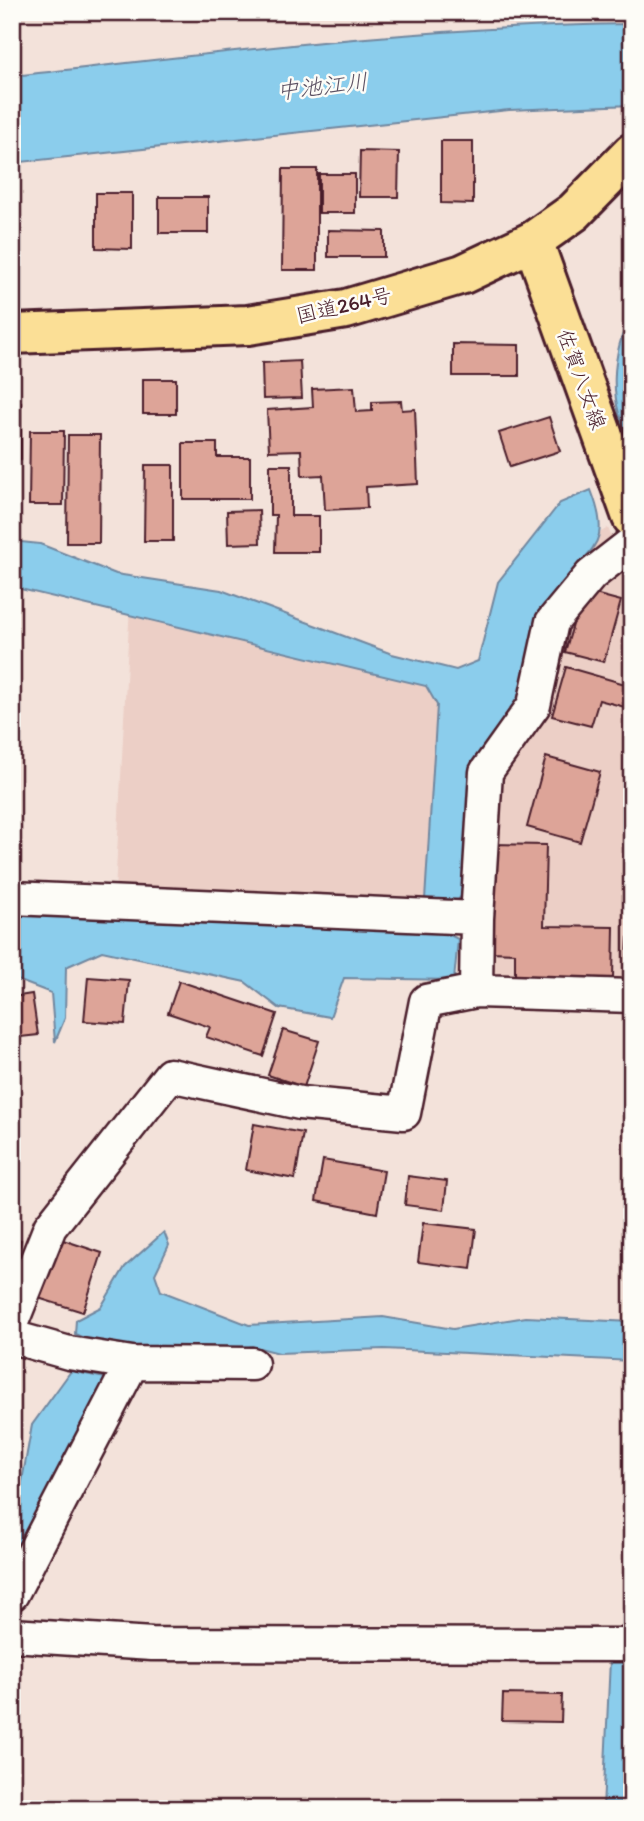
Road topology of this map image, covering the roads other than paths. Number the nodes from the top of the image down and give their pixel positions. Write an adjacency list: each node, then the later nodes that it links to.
1 (632, 153): 2 (main road, 国道264号)
2 (533, 241): 3 (main road, 国道264号); 4 (main road, 佐賀八女線)
3 (12, 334)
4 (628, 498)
5 (632, 543): 7 (street)
6 (12, 898): 7 (street)
7 (454, 917): 8 (street)
8 (476, 991): 9 (street); 10 (street)
9 (632, 996)
10 (12, 1322)
11 (12, 1338): 12 (street)
12 (132, 1363): 13 (street); 14 (street)
13 (252, 1364)
14 (12, 1594)
15 (12, 1634): 16 (street)
16 (632, 1645)

